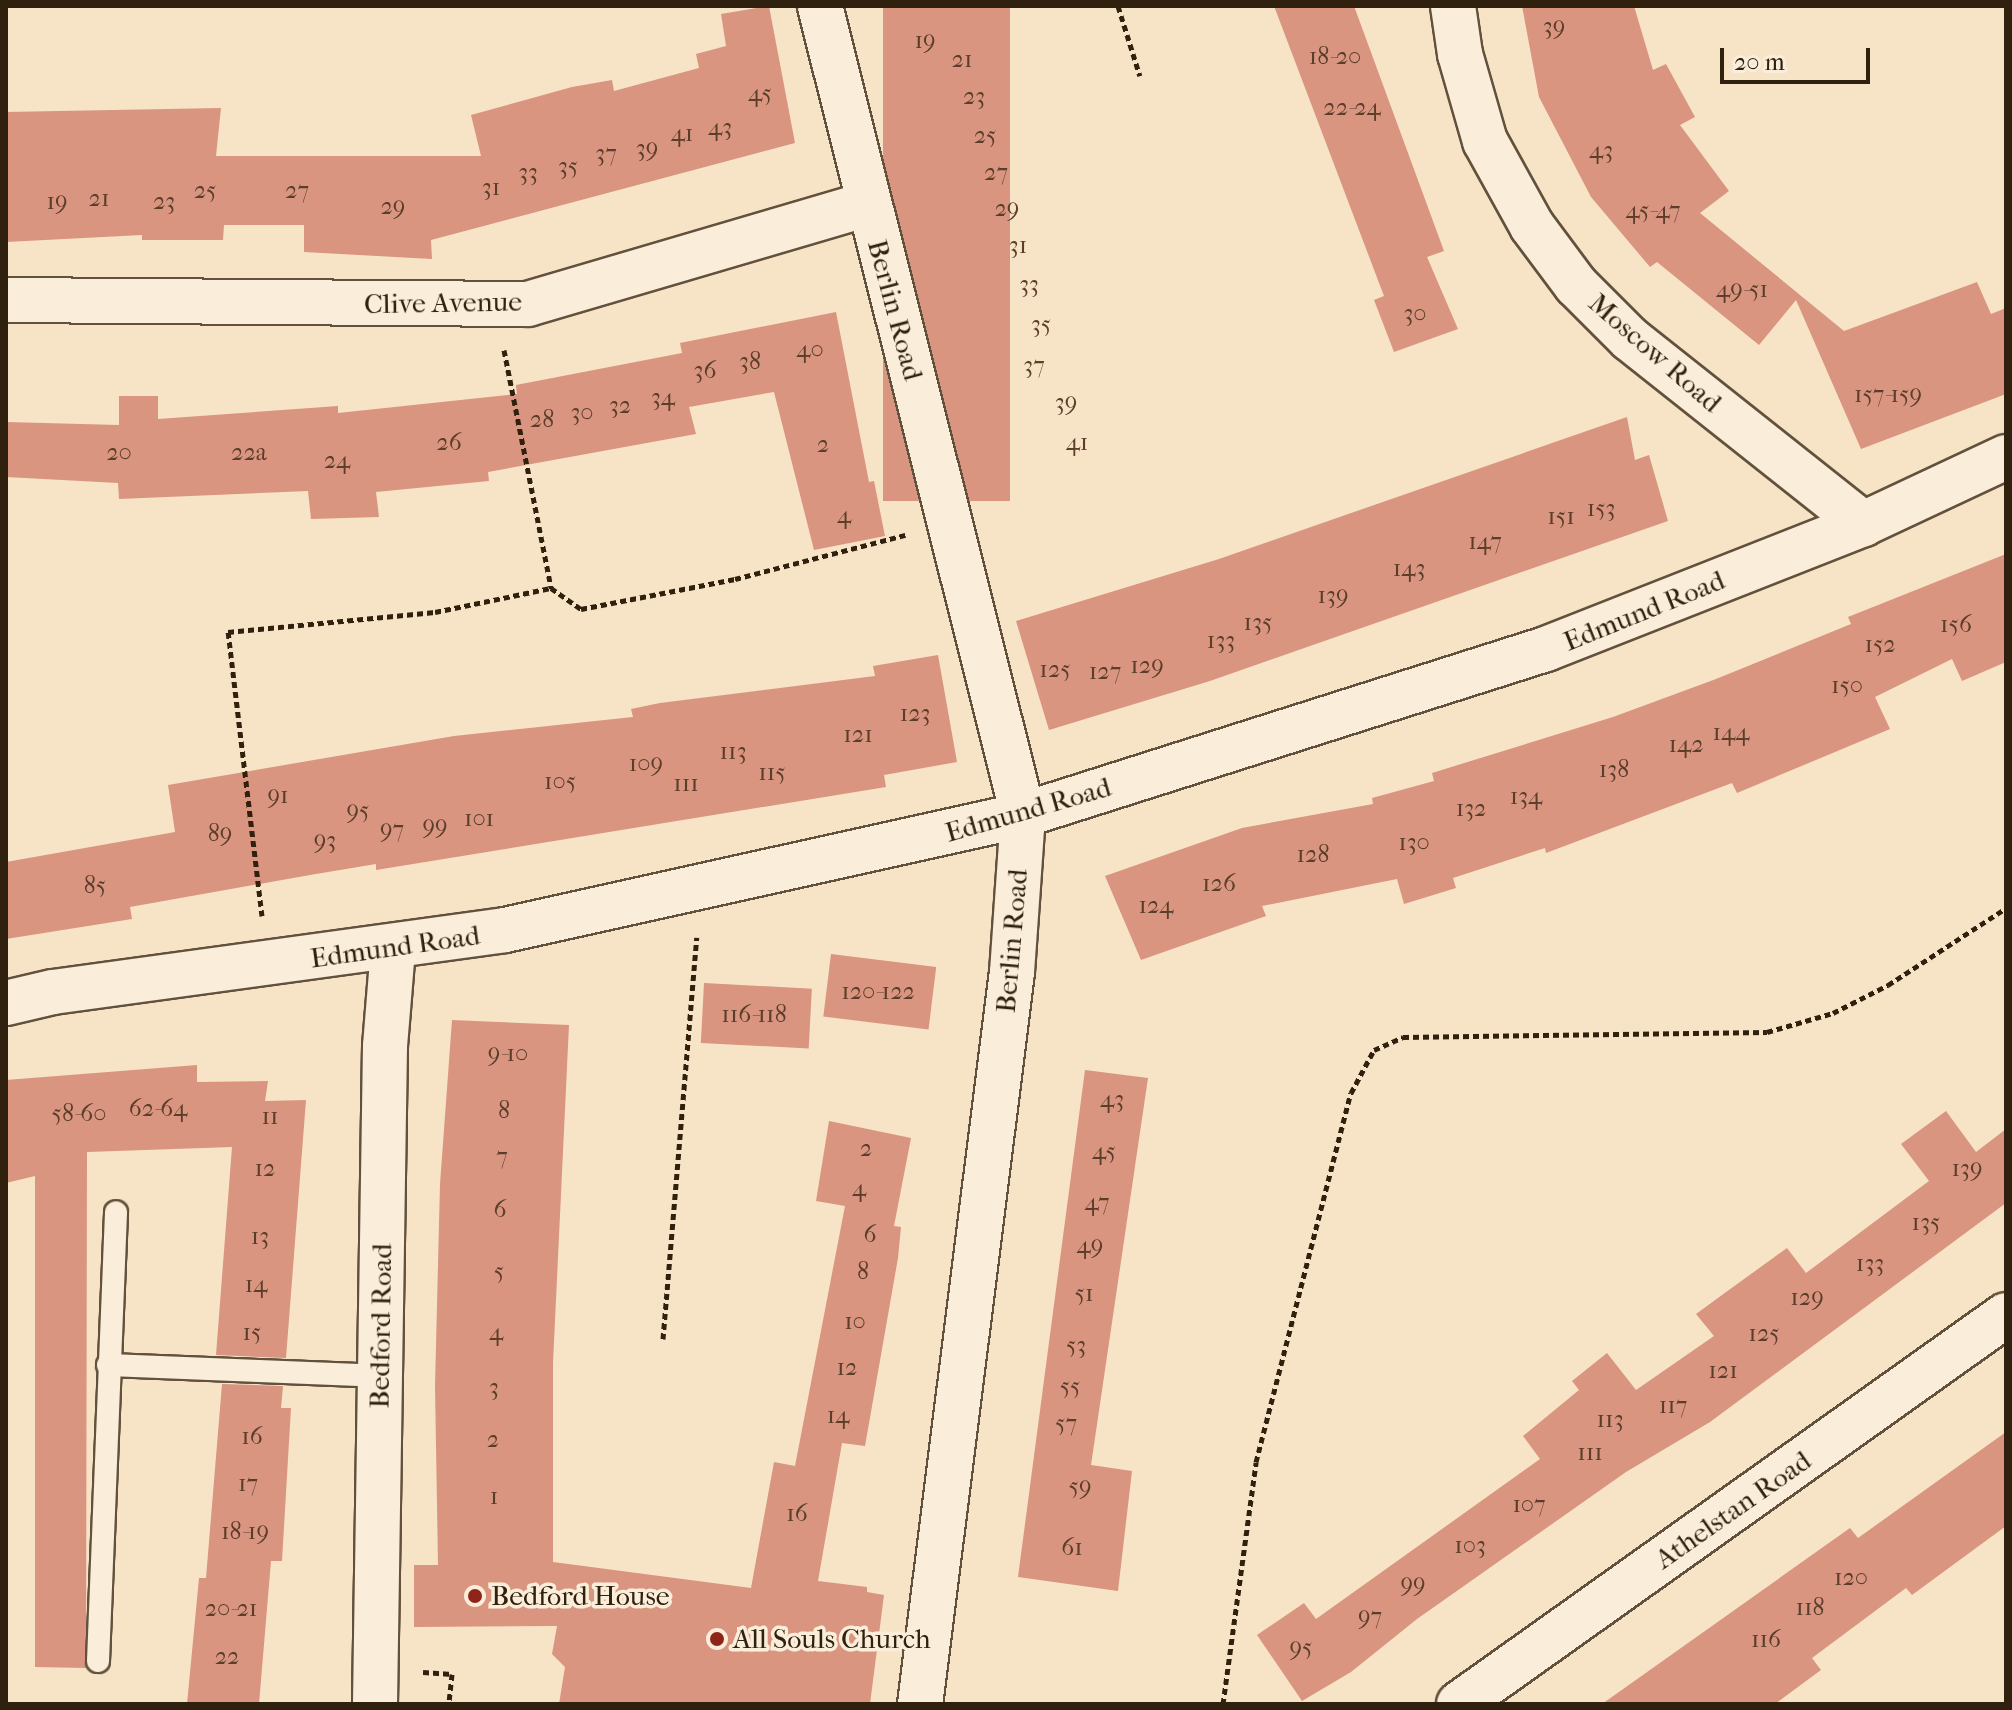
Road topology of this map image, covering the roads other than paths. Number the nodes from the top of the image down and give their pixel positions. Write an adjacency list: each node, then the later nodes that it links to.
1 (820, 6): 3 (street, Berlin Road)
2 (1453, 6): 6 (street, Moscow Road)
3 (867, 204): 4 (street, Clive Avenue); 7 (street, Berlin Road)
4 (6, 300)
5 (2006, 457): 6 (street, Edmund Road)
6 (1863, 524): 7 (street, Edmund Road)
7 (1023, 815): 8 (street, Edmund Road); 16 (street, Berlin Road)
8 (393, 949): 9 (street, Edmund Road); 13 (street, Bedford Road)
9 (6, 1003)
10 (116, 1212): 12 (lane)
11 (2006, 1315): 17 (street, Athelstan Road)
12 (108, 1365): 13 (lane); 14 (lane)
13 (379, 1376): 15 (street, Bedford Road)
14 (98, 1661)
15 (375, 1704)
16 (920, 1704)
17 (1459, 1704)

